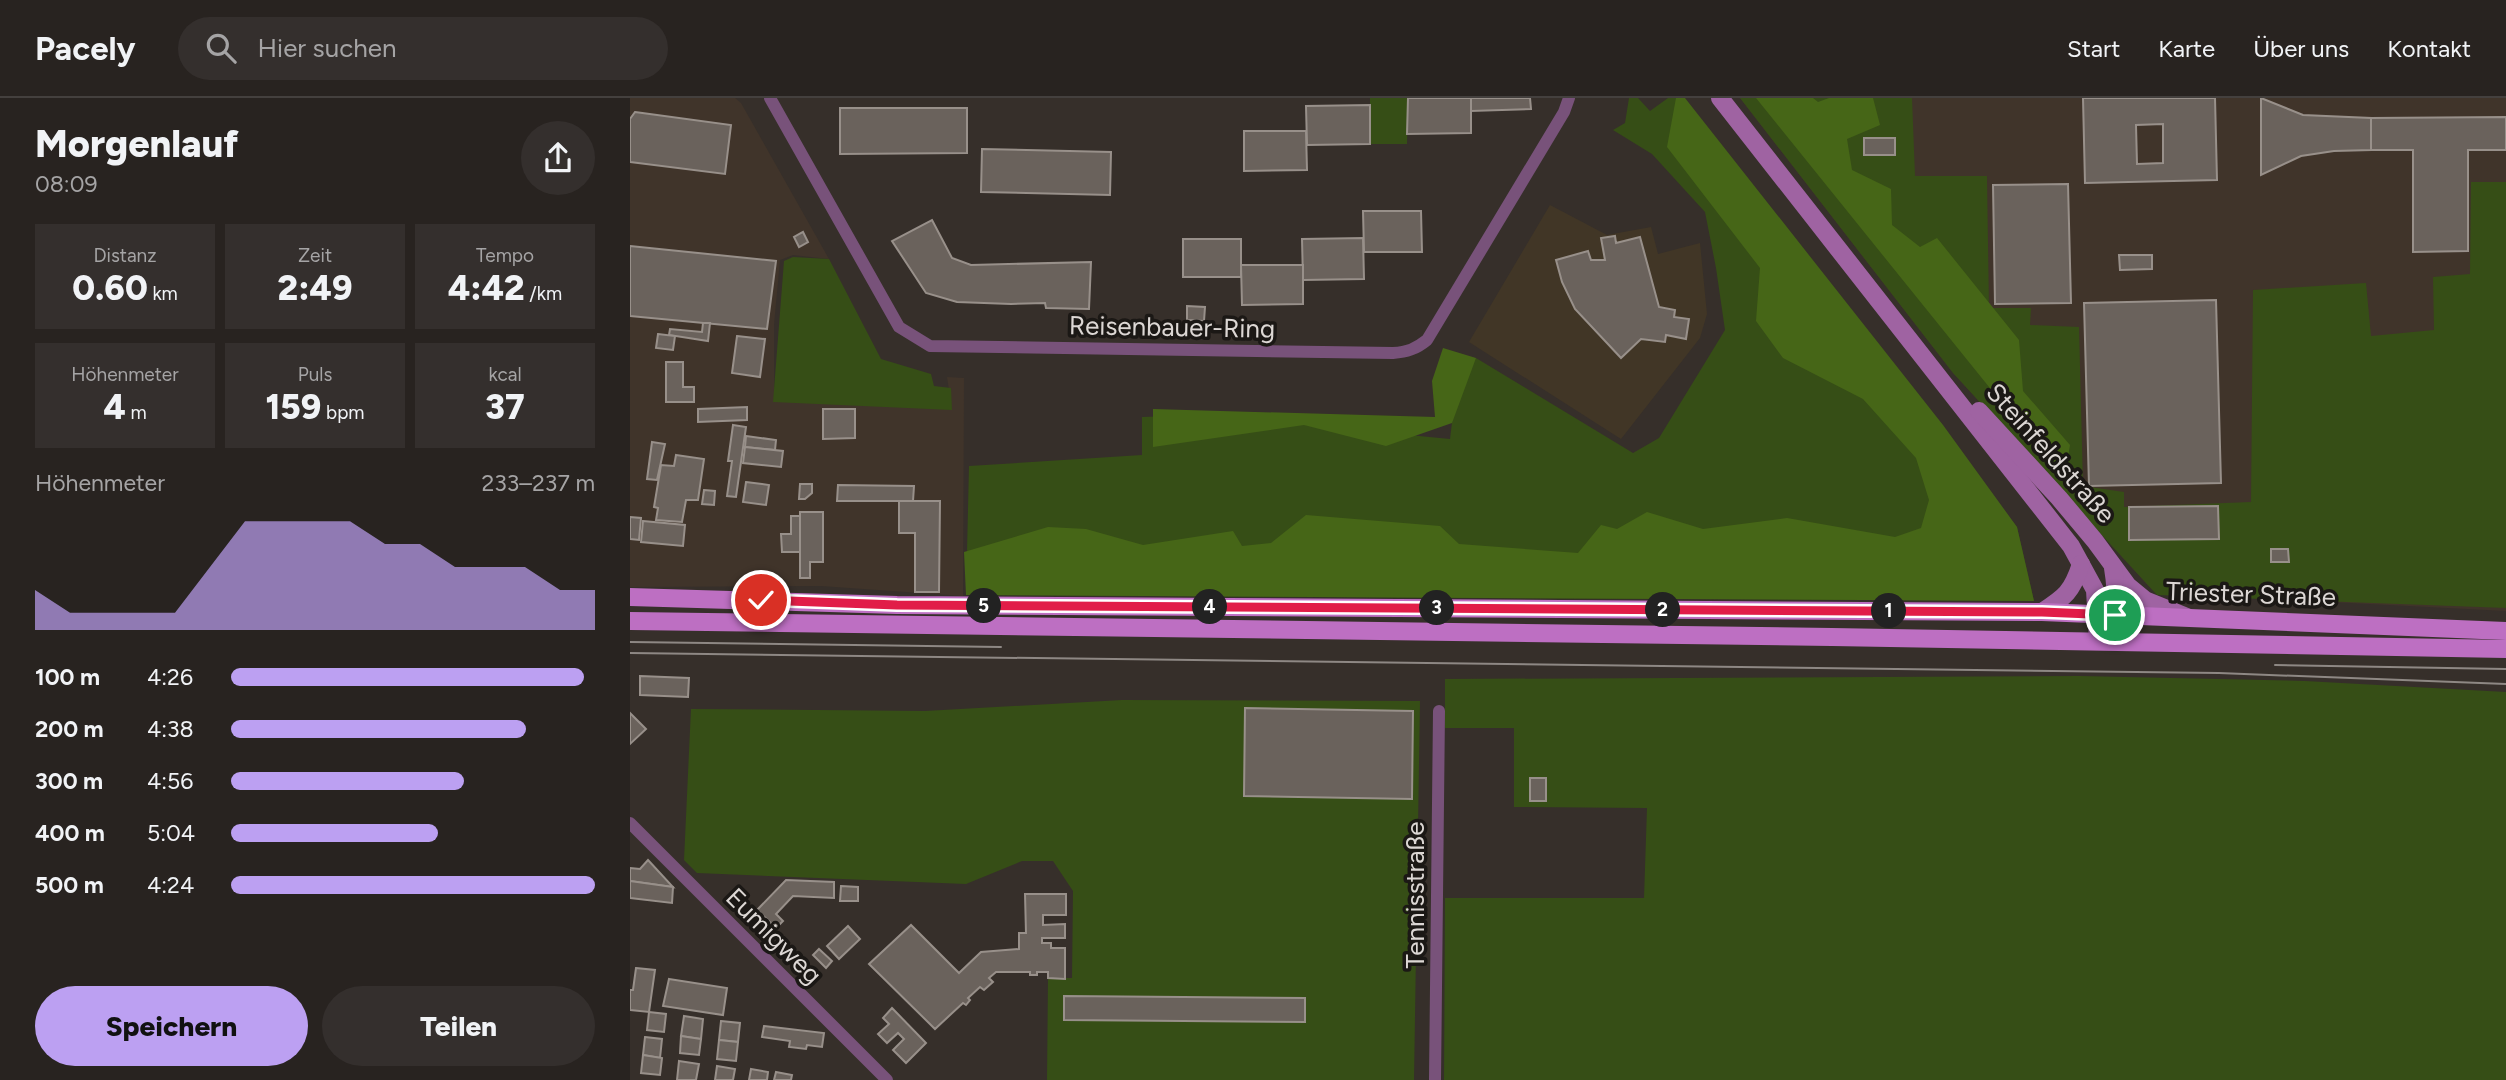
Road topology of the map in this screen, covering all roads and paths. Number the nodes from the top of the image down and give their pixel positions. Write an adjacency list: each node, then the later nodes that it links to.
1 (770, 98): 2 (street, Reisenbauer-Ring)
2 (1569, 98)
3 (1720, 98): 4 (main road, Steinfeldstraße)
4 (1895, 319): 5 (main road, Steinfeldstraße); 6 (main road, Steinfeldstraße)
5 (2081, 564): 8 (main road); 9 (main road, Steinfeldstraße)
6 (2113, 568): 9 (main road, Steinfeldstraße); 10 (main road)
7 (630, 597): 8 (main road, Triester Straße)
8 (2042, 612): 9 (main road, Triester Straße)
9 (2106, 615): 10 (main road, Triester Straße); 13 (main road, Steinfeldstraße)
10 (2187, 617): 12 (main road, Triester Straße)
11 (630, 621): 13 (main road, Triester Straße)
12 (2506, 631)
13 (2101, 641): 14 (main road, Triester Straße)
14 (2506, 649)
15 (1439, 711): 18 (street, Tennisstraße)
16 (630, 823): 17 (street, Eumigweg)
17 (887, 1080)
18 (1435, 1080)

